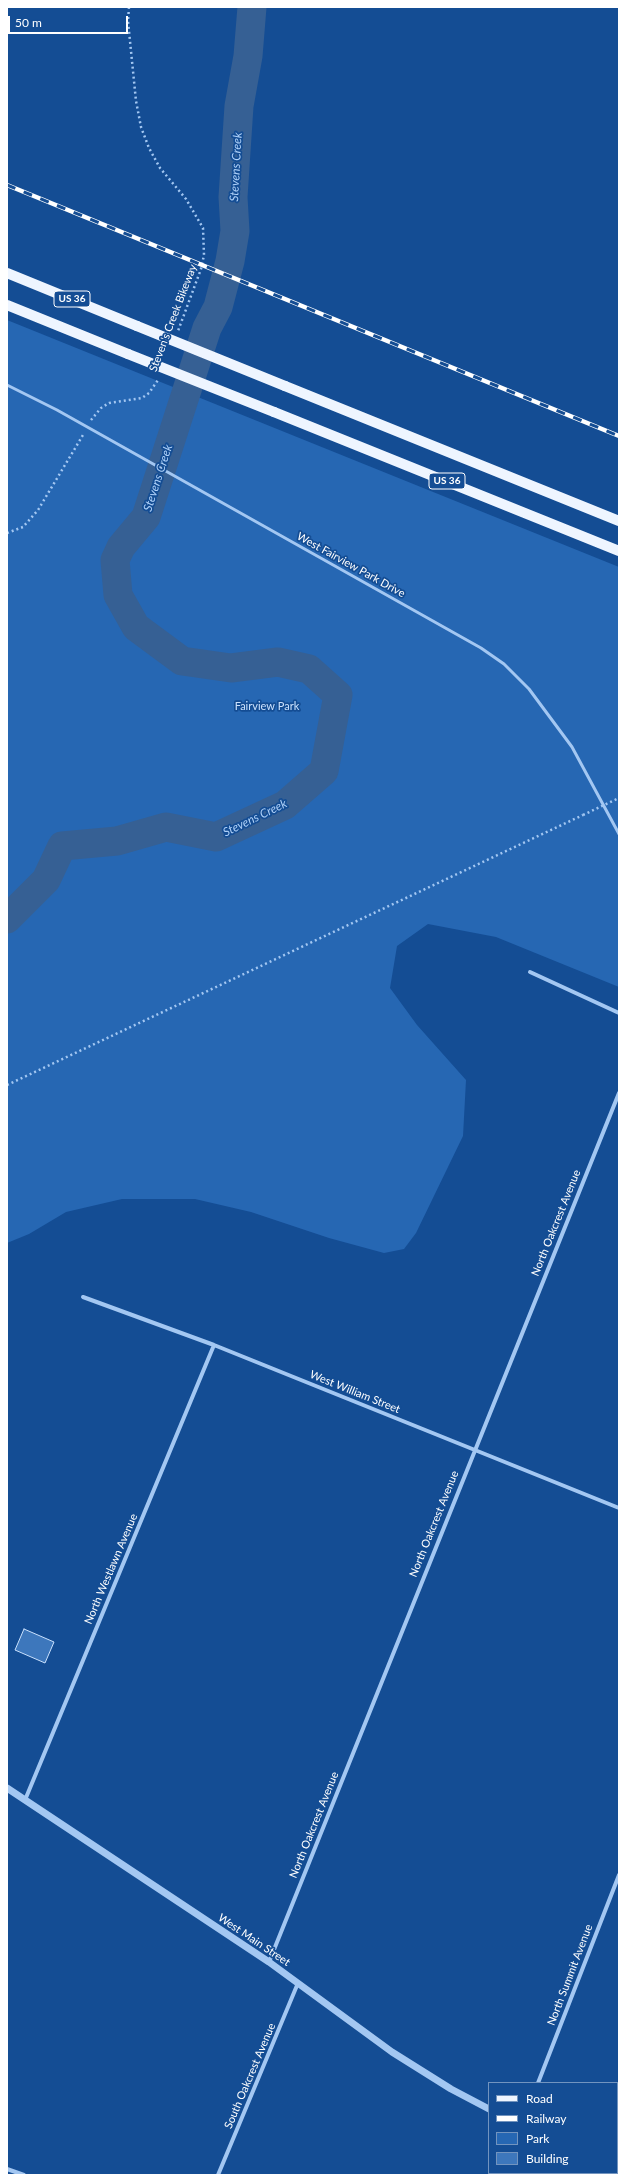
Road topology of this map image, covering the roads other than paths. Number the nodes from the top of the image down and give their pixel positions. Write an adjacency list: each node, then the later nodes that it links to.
1 (7, 273): 4 (main road, US 36, bridge)
2 (7, 305): 5 (main road, US 36, bridge)
3 (7, 385): 6 (lane, West Fairview Park Drive)
4 (619, 521)
5 (619, 551)
6 (619, 834)
7 (530, 972): 8 (street)
8 (619, 1013)
9 (619, 1093): 12 (street, North Oakcrest Avenue)
10 (82, 1297): 11 (street, West William Street)
11 (214, 1345): 12 (street, West William Street); 15 (street, North Westlawn Avenue)
12 (474, 1449): 13 (street, West William Street); 17 (street, North Oakcrest Avenue)
13 (619, 1508)
14 (7, 1788): 15 (street, West Main Street)
15 (25, 1800): 17 (street, West Main Street)
16 (619, 1874): 19 (street, North Summit Avenue)
17 (269, 1962): 18 (street, West Main Street)
18 (298, 1983): 20 (street, West Main Street); 23 (street, South Oakcrest Avenue)
19 (538, 2082)
20 (488, 2108)
21 (7, 2168): 22 (street)
22 (24, 2175)
23 (218, 2175)

